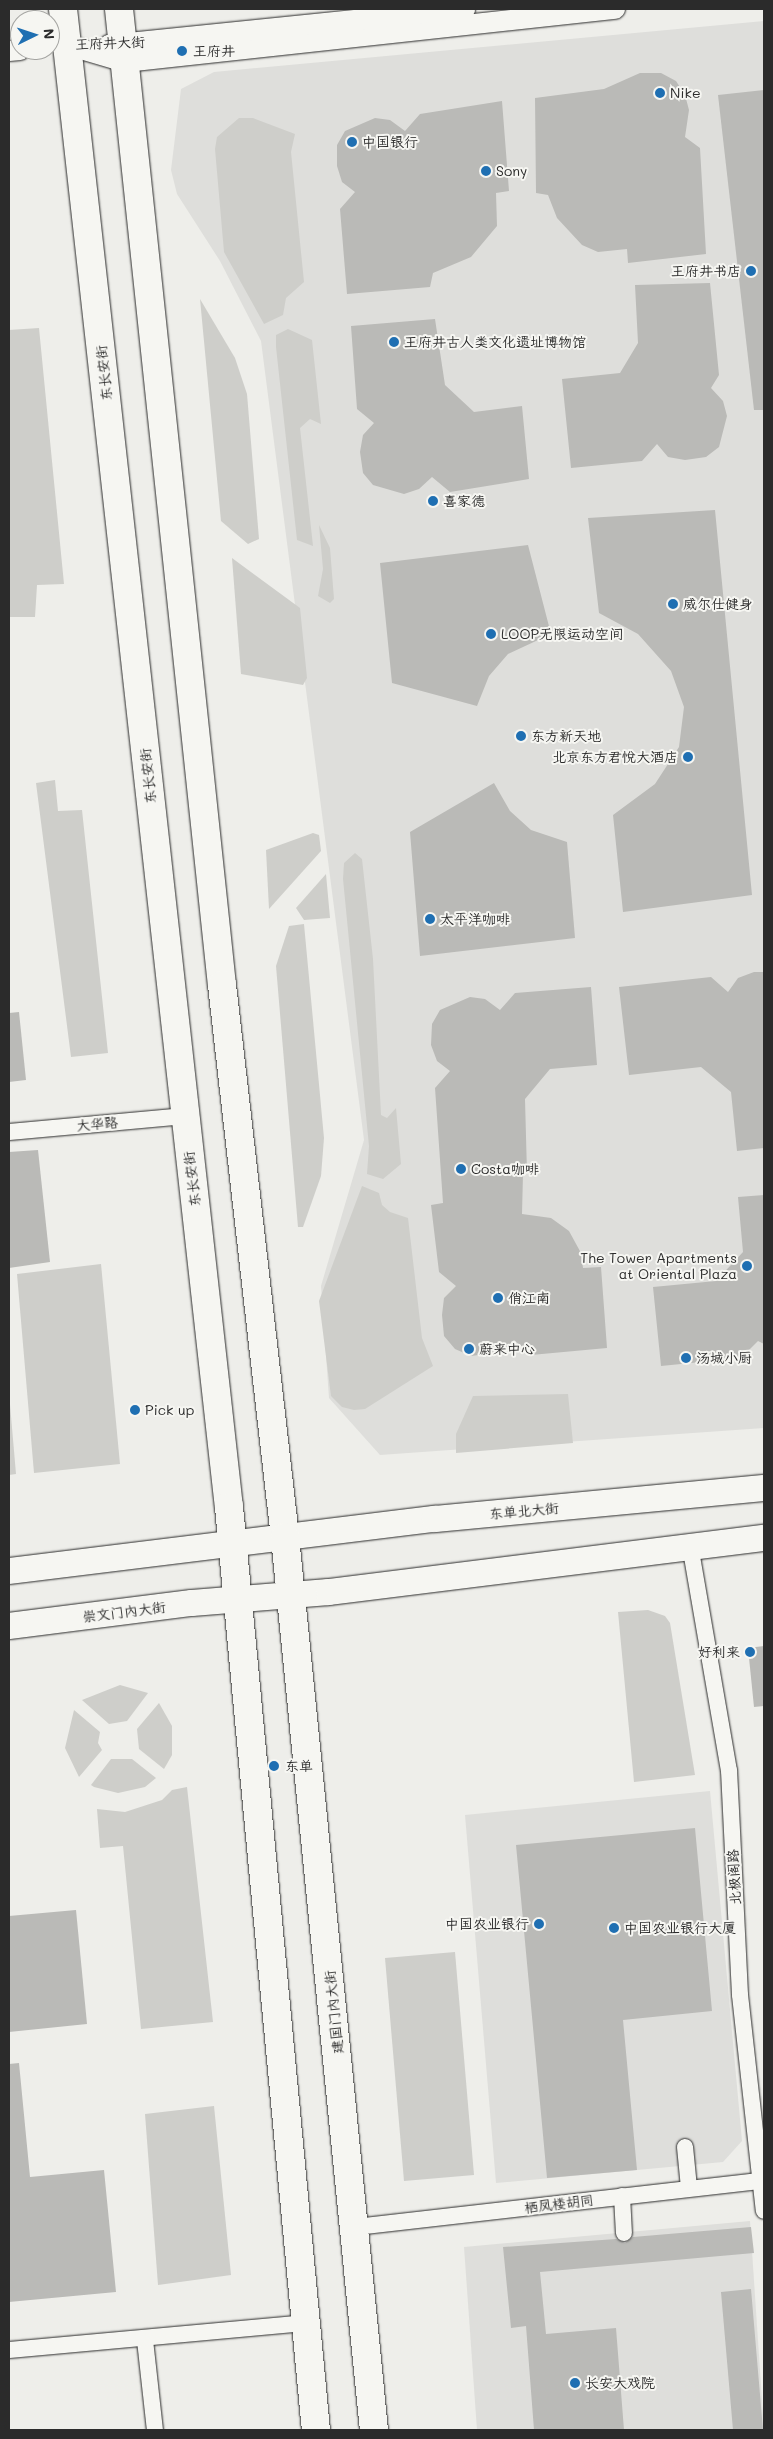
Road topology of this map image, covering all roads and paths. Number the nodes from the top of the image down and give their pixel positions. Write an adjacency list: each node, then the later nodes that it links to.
1 (63, 9): 5 (highway, 东长安街)
2 (119, 9): 7 (highway)
3 (465, 9): 7 (street, 王府井大街)
4 (615, 9): 7 (street, 王府井大街)
5 (60, 31)
6 (60, 46): 7 (street, 王府井大街)
7 (124, 54): 12 (highway)
8 (60, 60): 9 (highway, 东长安街)
9 (185, 1116): 10 (street, 大华路); 14 (highway, 东长安街)
10 (9, 1132)
11 (764, 1488): 12 (main road, 东单北大街)
12 (285, 1538): 14 (main road, 东单北大街); 17 (highway, 建国门内大街)
13 (764, 1538): 15 (main road)
14 (233, 1543): 16 (main road); 18 (highway, 东长安街)
15 (690, 1545): 17 (main road); 21 (street, 北极阁路)
16 (9, 1571)
17 (290, 1595): 18 (main road, 崇文门内大街); 25 (highway, 建国门内大街)
18 (239, 1599): 19 (main road, 崇文门内大街); 27 (highway)
19 (9, 1626)
20 (685, 2147): 22 (street)
21 (761, 2181): 22 (street, 栖凤楼胡同); 24 (street, 北极阁路)
22 (688, 2188): 23 (street, 栖凤楼胡同)
23 (622, 2196): 25 (street, 栖凤楼胡同); 26 (street)
24 (764, 2211)
25 (356, 2227): 32 (highway, 建国门内大街)
26 (624, 2233)
27 (305, 2323): 28 (street); 31 (highway)
28 (145, 2340): 29 (street); 30 (street)
29 (9, 2350)
30 (155, 2430)
31 (316, 2430)
32 (374, 2430)

